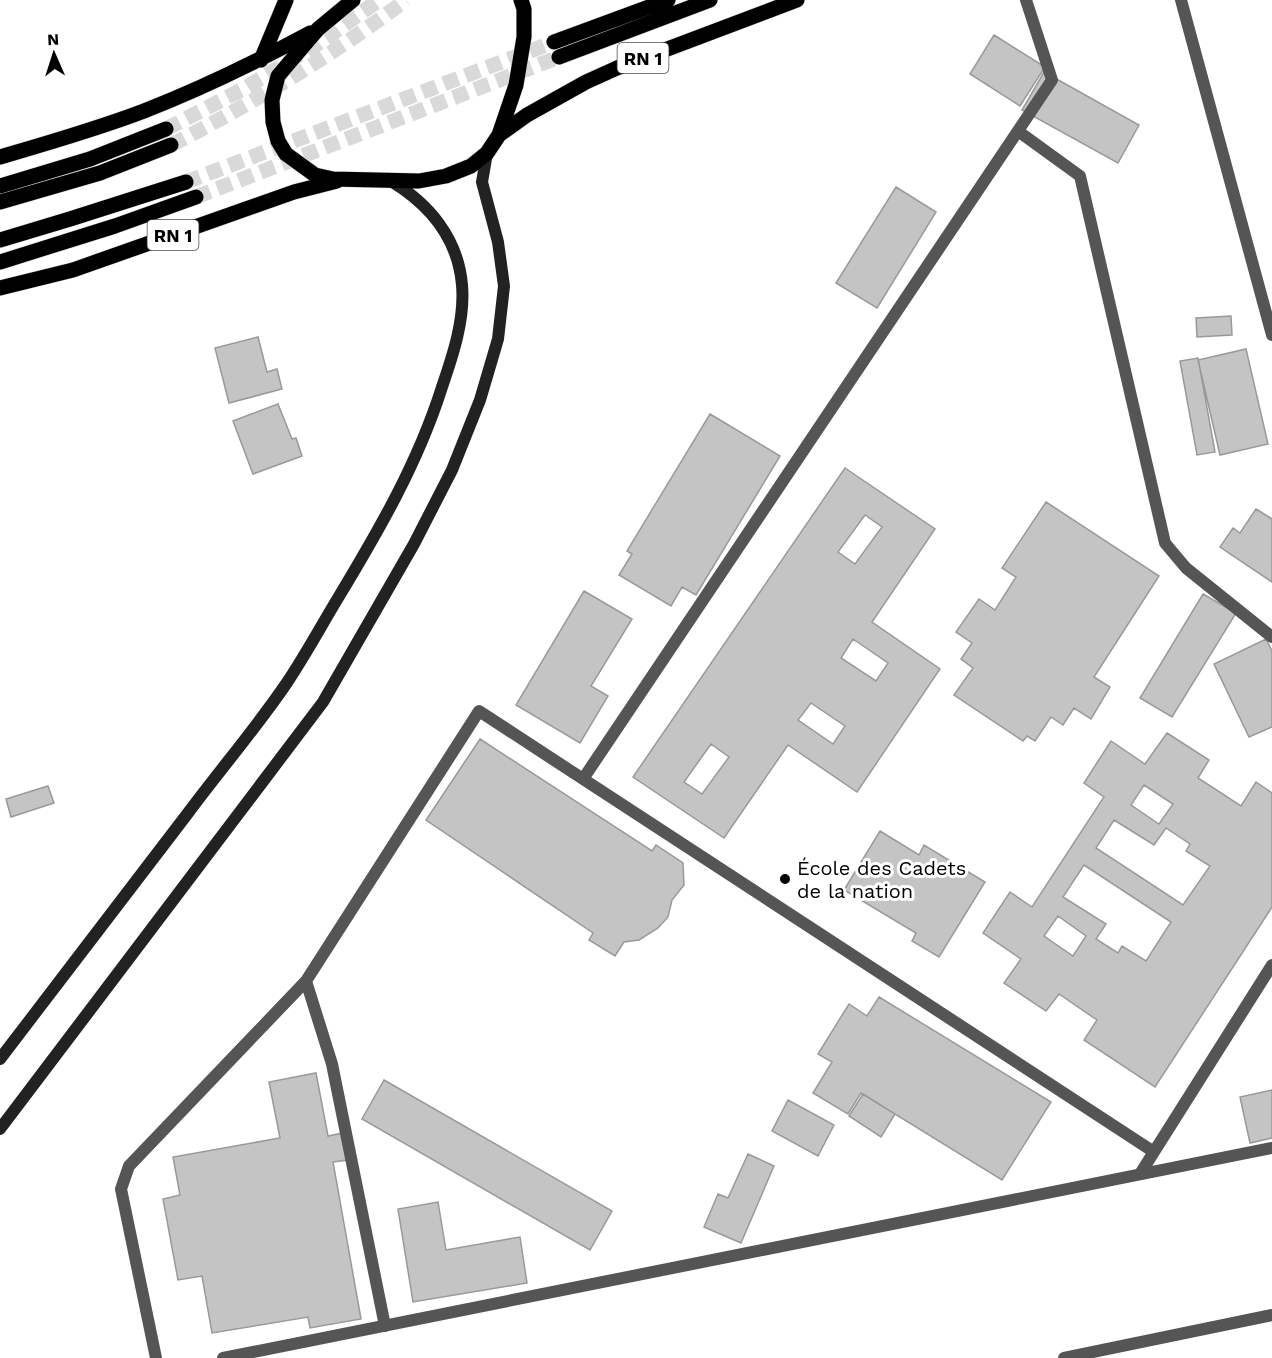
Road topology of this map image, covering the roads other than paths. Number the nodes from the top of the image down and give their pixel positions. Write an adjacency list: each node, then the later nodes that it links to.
1 (286, 0): 10 (main road)
2 (353, 0): 9 (main road)
3 (521, 0): 13 (main road)
4 (668, 0): 5 (main road)
5 (710, 0)
6 (797, 0): 13 (main road, RN 1)
7 (1026, 0): 12 (lane)
8 (1181, 0): 26 (lane)
9 (318, 29): 10 (main road); 17 (main road)
10 (261, 60): 16 (main road)
11 (166, 129): 20 (main road)
12 (1018, 131): 27 (lane); 28 (lane)
13 (499, 135): 15 (main road)
14 (171, 145): 22 (main road)
15 (487, 153): 18 (main road); 32 (street)
16 (0, 157)
17 (346, 179): 18 (main road); 25 (main road, RN 1)
18 (390, 180): 31 (street)
19 (186, 182): 23 (main road)
20 (0, 186)
21 (196, 198): 24 (main road)
22 (0, 202)
23 (0, 240)
24 (0, 262)
25 (0, 288)
26 (1272, 335)
27 (1272, 637)
28 (583, 779): 30 (lane); 34 (lane)
29 (1272, 965): 34 (lane)
30 (306, 981): 37 (lane); 38 (lane)
31 (0, 1059)
32 (0, 1129)
33 (1272, 1148): 35 (lane)
34 (1154, 1152): 35 (lane)
35 (1140, 1174): 37 (lane)
36 (1272, 1315): 40 (lane)
37 (385, 1326): 39 (lane)
38 (156, 1358)
39 (223, 1358)
40 (1064, 1358)

